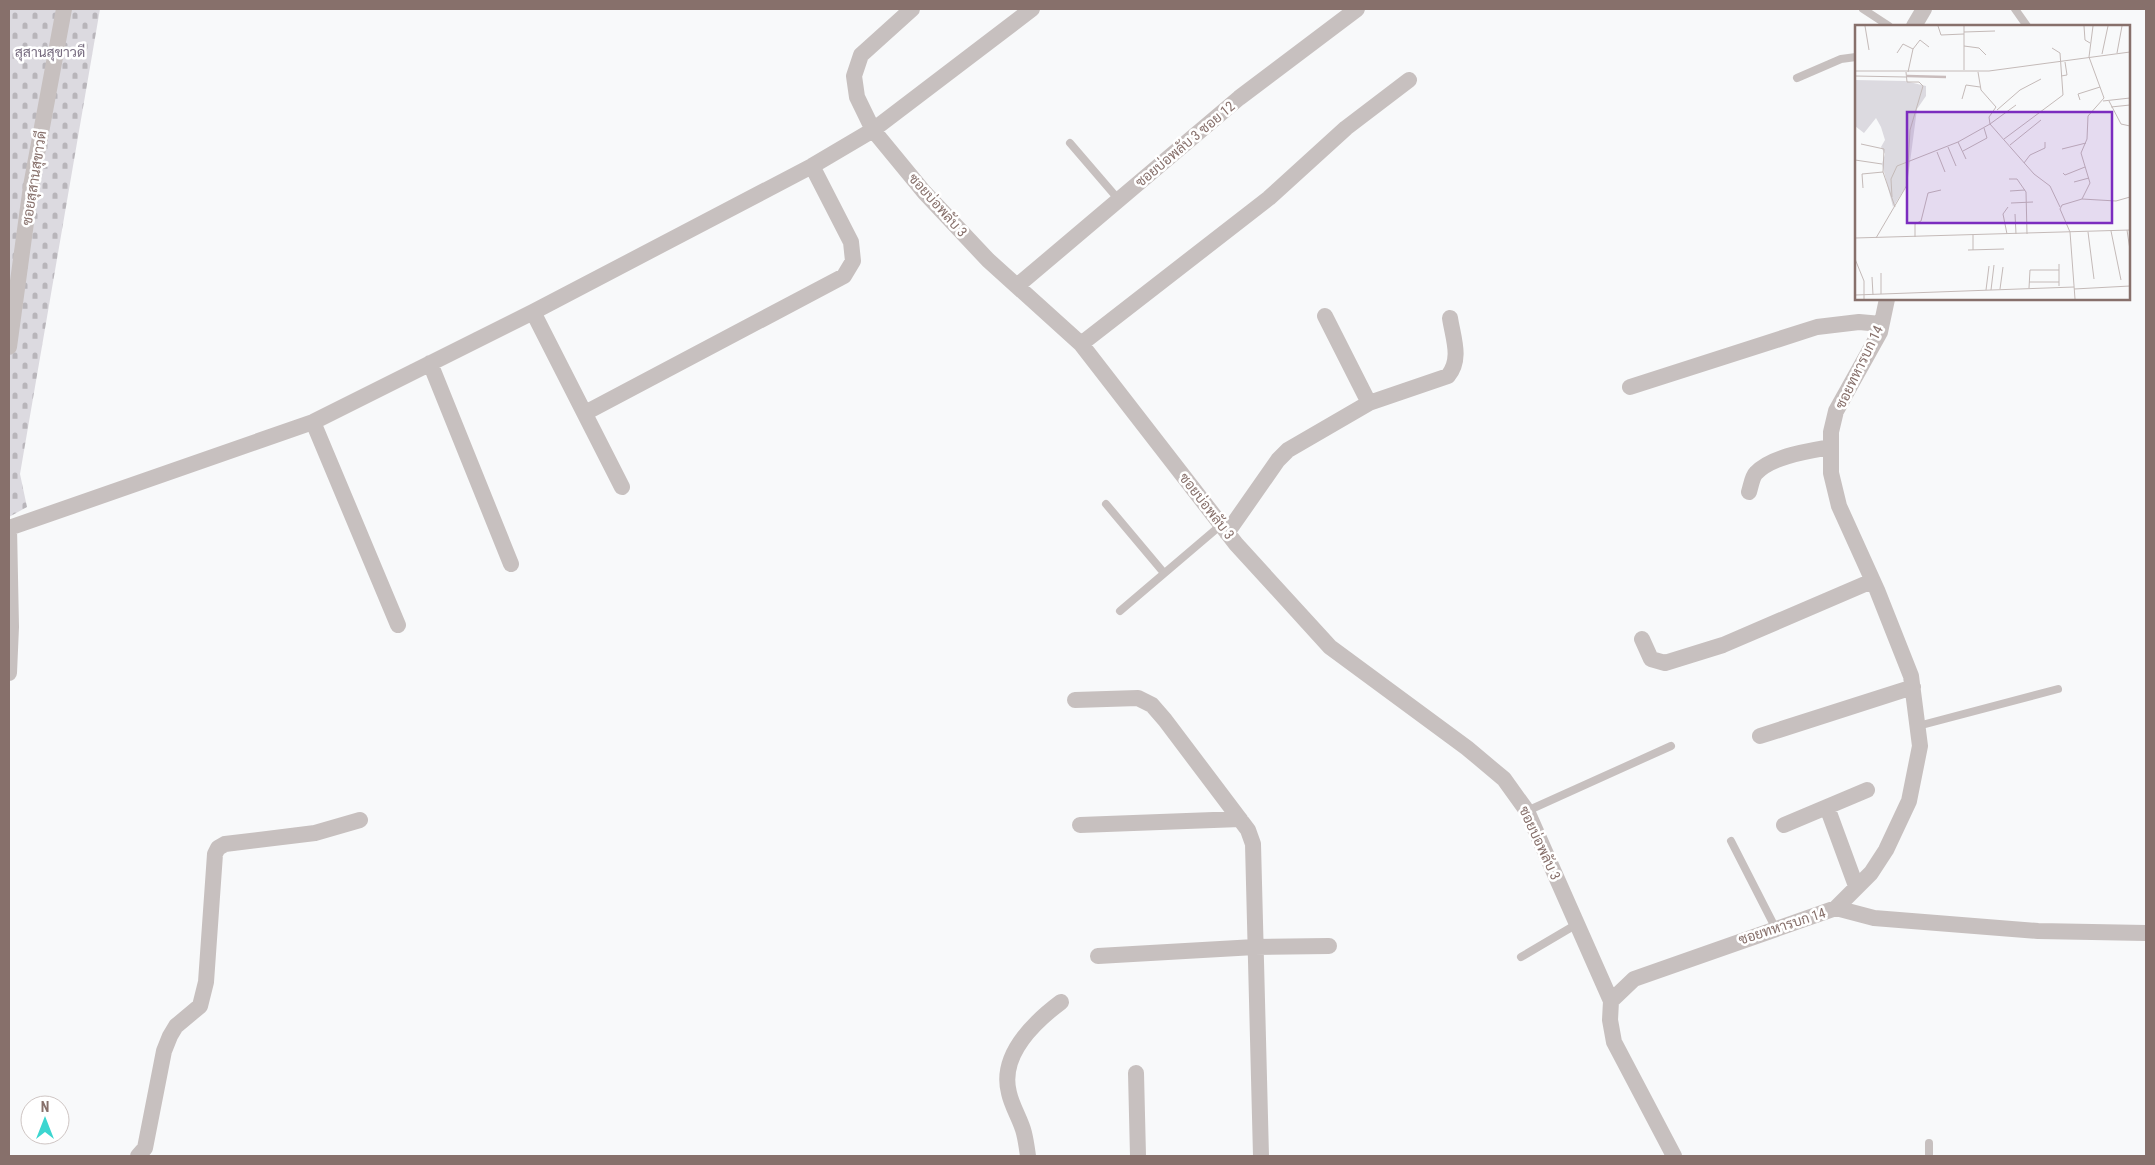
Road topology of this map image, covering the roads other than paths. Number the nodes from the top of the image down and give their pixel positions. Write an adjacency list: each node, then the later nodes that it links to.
1 (64, 9): 25 (street, ซอยสุสานสุขาวดี)
2 (912, 9): 14 (street, ซอยบ่อพลับ 3)
3 (1032, 9): 14 (street)
4 (1357, 9): 17 (street, ซอยบ่อพลับ 3 ซอย 12)
5 (1863, 9): 8 (lane)
6 (1924, 9): 9 (street)
7 (2015, 9): 10 (lane)
8 (1887, 25)
9 (1915, 25)
10 (2025, 25)
11 (1855, 57): 12 (lane)
12 (1797, 78)
13 (1409, 80): 24 (street)
14 (873, 130): 16 (street); 18 (street, ซอยบ่อพลับ 3)
15 (1070, 143): 17 (lane)
16 (812, 166): 20 (street); 29 (street)
17 (1119, 200): 18 (street, ซอยบ่อพลับ 3 ซอย 12)
18 (1017, 286): 24 (street, ซอยบ่อพลับ 3)
19 (1886, 300): 23 (street, ซอยทหารบก 14)
20 (533, 312): 26 (street); 29 (street)
21 (1325, 316): 28 (street)
22 (1450, 318): 28 (street)
23 (1881, 324): 27 (street); 31 (street, ซอยทหารบก 14)
24 (1081, 344): 36 (street, ซอยบ่อพลับ 3)
25 (9, 347)
26 (430, 363): 30 (street); 37 (street)
27 (1630, 387)
28 (1368, 403): 36 (street)
29 (585, 413): 32 (street)
30 (313, 422): 35 (street); 41 (street)
31 (1831, 447): 33 (street); 39 (street, ซอยทหารบก 14)
32 (622, 487)
33 (1749, 492)
34 (1106, 504): 38 (lane)
35 (9, 528): 43 (street)
36 (1224, 529): 38 (lane); 52 (street, ซอยบ่อพลับ 3)
37 (511, 564)
38 (1164, 573): 40 (lane)
39 (1872, 581): 42 (street); 44 (street, ซอยทหารบก 14)
40 (1120, 611)
41 (398, 625)
42 (1642, 639)
43 (9, 673)
44 (1913, 687): 47 (street, ซอยทหารบก 14); 48 (street)
45 (2058, 689): 47 (lane)
46 (1075, 700): 53 (street)
47 (1918, 726): 58 (street, ซอยทหารบก 14)
48 (1760, 736)
49 (1671, 746): 52 (lane)
50 (1867, 790): 51 (street)
51 (1827, 807): 56 (street); 58 (street)
52 (1527, 811): 60 (street, ซอยบ่อพลับ 3)
53 (1240, 819): 55 (street); 64 (street)
54 (360, 820): 71 (street)
55 (1080, 825)
56 (1784, 825)
57 (1731, 841): 61 (lane)
58 (1856, 886): 59 (street, ซอยทหารบก 14)
59 (1836, 908): 61 (street, ซอยทหารบก 14); 62 (street)
60 (1577, 924): 66 (lane); 67 (street, ซอยบ่อพลับ 3)
61 (1776, 929): 67 (street, ซอยทหารบก 14)
62 (2146, 933)
63 (1330, 946): 64 (street)
64 (1255, 947): 65 (street); 74 (street)
65 (1098, 956)
66 (1521, 957)
67 (1611, 1001): 75 (street)
68 (1061, 1002): 72 (street)
69 (1136, 1073): 73 (street)
70 (1929, 1143): 76 (lane)
71 (138, 1156)
72 (1028, 1156)
73 (1138, 1156)
74 (1261, 1156)
75 (1674, 1156)
76 (1930, 1156)

